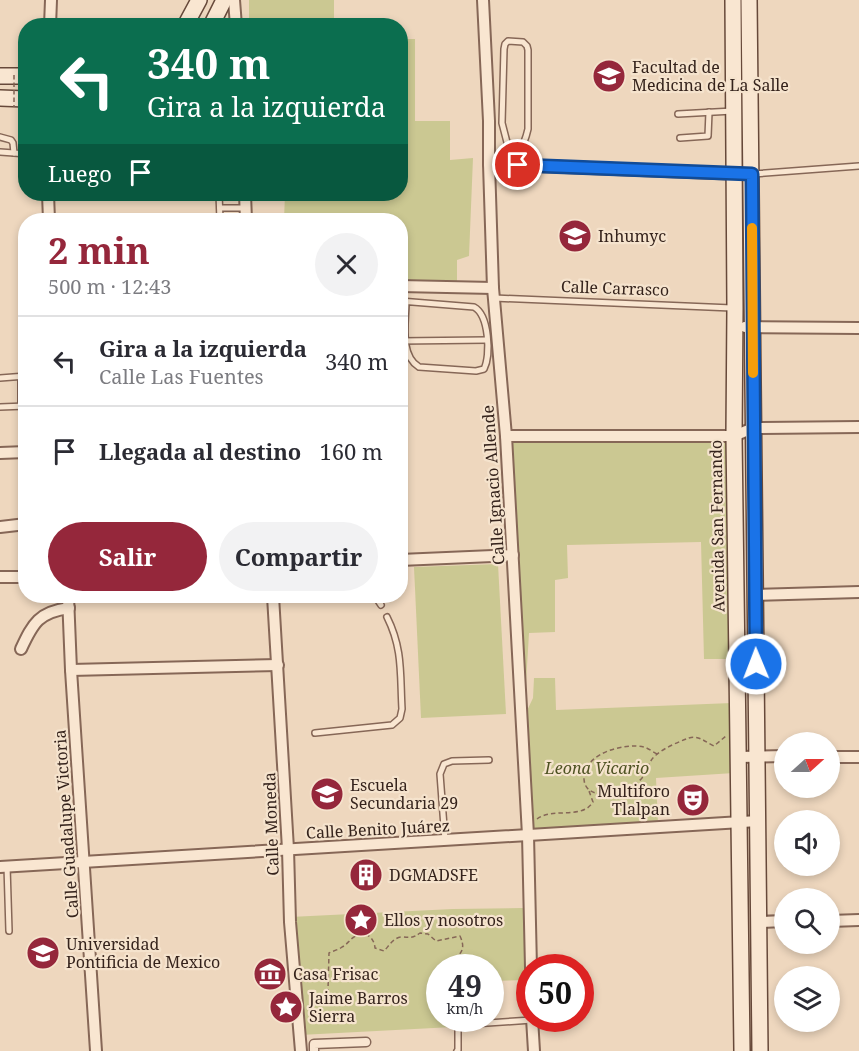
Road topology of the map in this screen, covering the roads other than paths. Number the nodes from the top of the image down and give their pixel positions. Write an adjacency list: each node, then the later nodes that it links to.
1 (51, 0): 8 (street)
2 (199, 0): 9 (main road)
3 (224, 0): 10 (main road)
4 (234, 0): 11 (street)
5 (483, 0): 22 (street, Calle Ignacio Allende)
6 (733, 0): 14 (main road, Avenida San Fernando)
7 (749, 0): 26 (main road)
8 (50, 18)
9 (189, 18)
10 (215, 18)
11 (235, 18)
12 (0, 98): 13 (main road)
13 (18, 102)
14 (735, 111): 15 (lane); 25 (main road, Avenida San Fernando)
15 (709, 112): 16 (lane); 18 (lane)
16 (678, 114)
17 (0, 137): 20 (lane)
18 (680, 138)
19 (0, 152): 20 (lane)
20 (14, 153): 21 (lane)
21 (18, 153)
22 (489, 164): 23 (street); 34 (street, Calle Ignacio Allende)
23 (513, 165): 23 (lane); 25 (street)
24 (859, 166): 26 (lane)
25 (734, 174): 26 (street); 36 (main road, Avenida San Fernando)
26 (752, 174): 38 (main road)
27 (220, 201): 29 (lane)
28 (244, 201): 30 (street)
29 (220, 208): 30 (lane); 31 (lane)
30 (245, 208): 32 (street)
31 (220, 213)
32 (245, 213)
33 (408, 287): 34 (street, Calle Carrasco)
34 (494, 293): 36 (lane, Calle Carrasco); 49 (street, Calle Ignacio Allende)
35 (408, 301): 40 (lane)
36 (735, 308): 37 (main road, Avenida San Fernando)
37 (735, 327): 38 (street); 50 (main road, Avenida San Fernando)
38 (753, 327): 39 (street); 48 (main road)
39 (859, 328)
40 (487, 340): 41 (lane); 42 (lane)
41 (408, 341)
42 (408, 354)
43 (18, 377): 44 (lane)
44 (0, 378)
45 (18, 406): 46 (lane)
46 (0, 407)
47 (859, 427): 48 (street)
48 (753, 428): 50 (street); 60 (main road)
49 (506, 436): 50 (street); 55 (street, Calle Ignacio Allende)
50 (734, 436): 71 (main road, Avenida San Fernando)
51 (18, 452): 52 (street)
52 (0, 453)
53 (18, 525): 54 (street)
54 (0, 526)
55 (513, 555): 56 (street); 77 (street, Calle Ignacio Allende)
56 (408, 560)
57 (18, 577): 58 (street)
58 (0, 578)
59 (859, 592): 60 (street)
60 (756, 595): 69 (main road)
61 (69, 603): 63 (street, Calle Guadalupe Victoria)
62 (274, 603): 66 (street, Calle Moneda)
63 (69, 608): 65 (street); 67 (street, Calle Guadalupe Victoria)
64 (387, 617): 68 (lane)
65 (21, 649)
66 (278, 665): 67 (street); 79 (street, Calle Moneda)
67 (71, 670): 80 (street, Calle Guadalupe Victoria)
68 (315, 734)
69 (758, 756): 70 (street); 71 (street); 75 (main road)
70 (774, 756)
71 (739, 757): 76 (main road, Avenida San Fernando)
72 (840, 757): 73 (street)
73 (859, 757)
74 (489, 760): 78 (lane)
75 (758, 821): 76 (street, Calle Benito Juárez); 87 (main road)
76 (739, 822): 77 (street, Calle Benito Juárez); 98 (main road, Avenida San Fernando)
77 (528, 831): 78 (street, Calle Benito Juárez); 89 (street, Calle Ignacio Allende)
78 (444, 840): 79 (street, Calle Benito Juárez)
79 (288, 849): 80 (street, Calle Benito Juárez); 94 (street, Calle Moneda)
80 (83, 862): 81 (street, Calle Benito Juárez); 93 (street, Calle Guadalupe Victoria)
81 (3, 866): 82 (lane)
82 (9, 917): 83 (lane); 88 (lane)
83 (0, 918)
84 (859, 920): 86 (street)
85 (774, 921): 87 (street)
86 (840, 921)
87 (759, 922): 99 (main road)
88 (9, 931)
89 (531, 954)
90 (516, 1020): 96 (lane)
91 (533, 1032): 97 (street)
92 (366, 1042): 95 (street)
93 (96, 1051)
94 (301, 1051)
95 (314, 1051)
96 (456, 1051)
97 (534, 1051)
98 (742, 1051)
99 (760, 1051)

